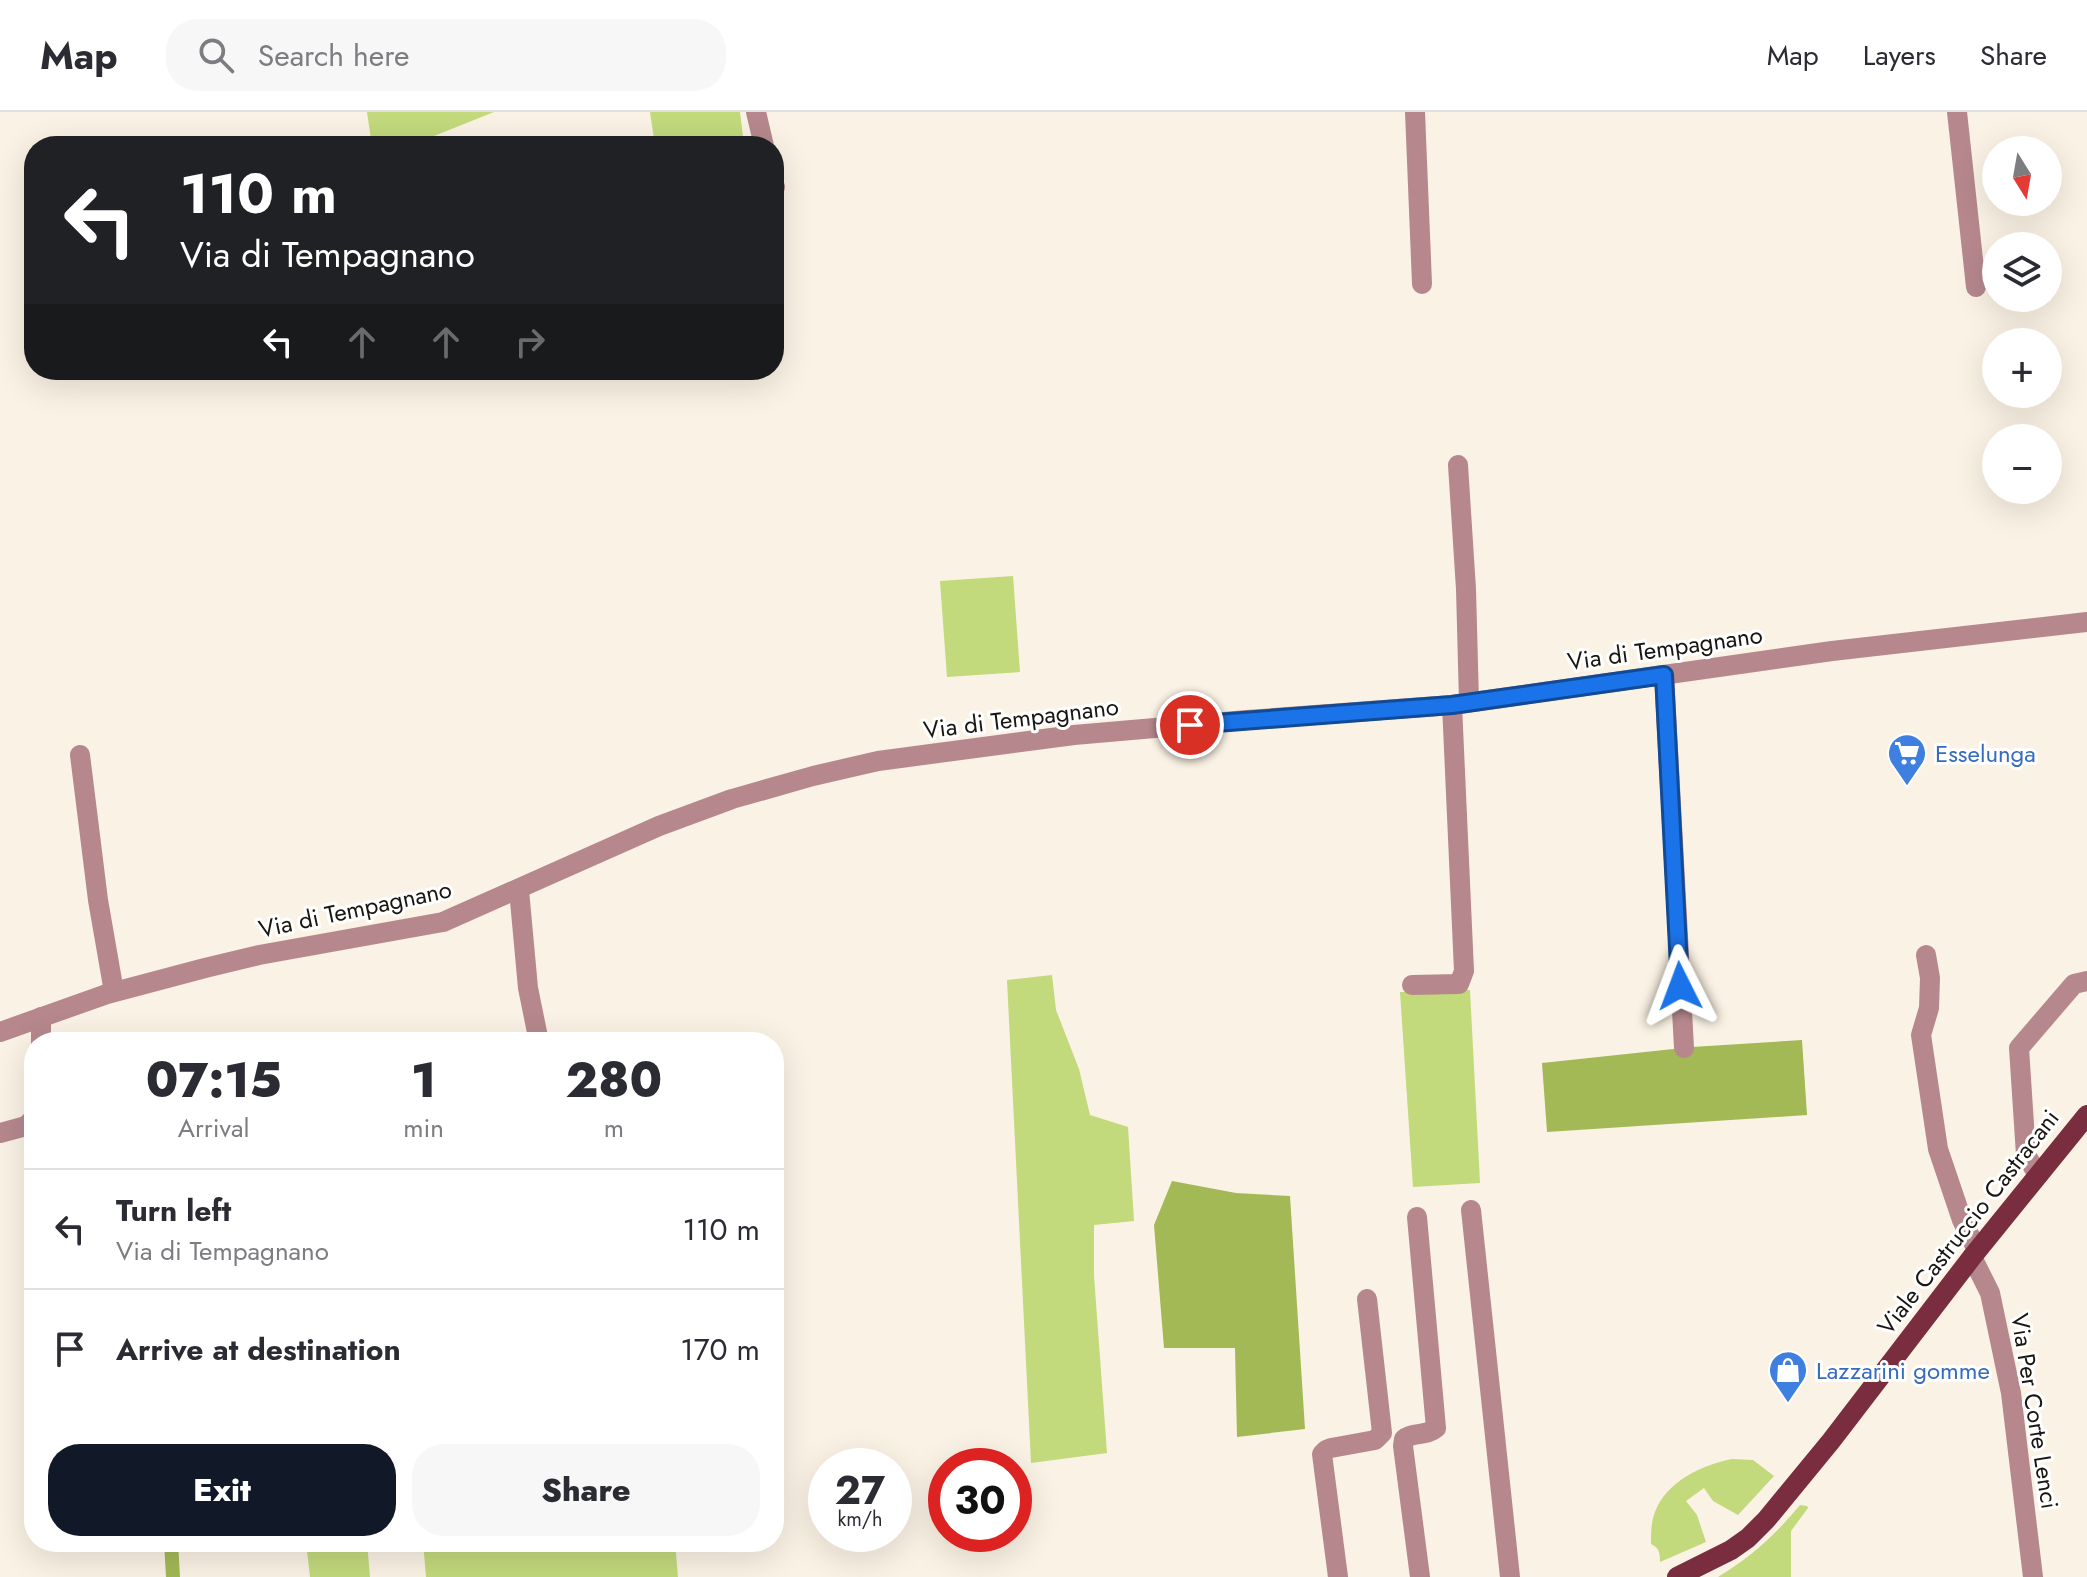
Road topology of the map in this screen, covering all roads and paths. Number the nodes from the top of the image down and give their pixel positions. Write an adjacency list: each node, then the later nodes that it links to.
1 (756, 112): 4 (street)
2 (1415, 112): 5 (street)
3 (1957, 112): 6 (street)
4 (762, 136)
5 (1422, 284)
6 (1976, 287)
7 (1458, 465): 10 (street)
8 (2087, 622): 9 (street, Via di Tempagnano)
9 (1664, 675): 10 (street, Via di Tempagnano); 21 (street)
10 (1460, 704): 12 (street, Via di Tempagnano); 15 (street)
11 (80, 755): 16 (street)
12 (519, 890): 16 (street, Via di Tempagnano); 20 (street)
13 (1926, 955): 28 (street, Via Per Corte Lenci)
14 (2087, 981): 25 (street)
15 (1412, 985)
16 (114, 992): 17 (street, Via di Tempagnano)
17 (41, 1017): 18 (street, Via di Tempagnano); 19 (street)
18 (0, 1032)
19 (41, 1032)
20 (537, 1032)
21 (1684, 1048)
22 (2087, 1115): 25 (main road, Viale Castruccio Castracani)
23 (24, 1127): 24 (street)
24 (0, 1133)
25 (2038, 1175): 28 (main road, Viale Castruccio Castracani)
26 (1471, 1210): 32 (street)
27 (1417, 1217): 31 (street)
28 (1975, 1253): 33 (main road, Viale Castruccio Castracani); 34 (street, Via Per Corte Lenci)
29 (1367, 1299): 30 (street)
30 (1338, 1577)
31 (1420, 1577)
32 (1510, 1577)
33 (1677, 1577)
34 (2033, 1577)

